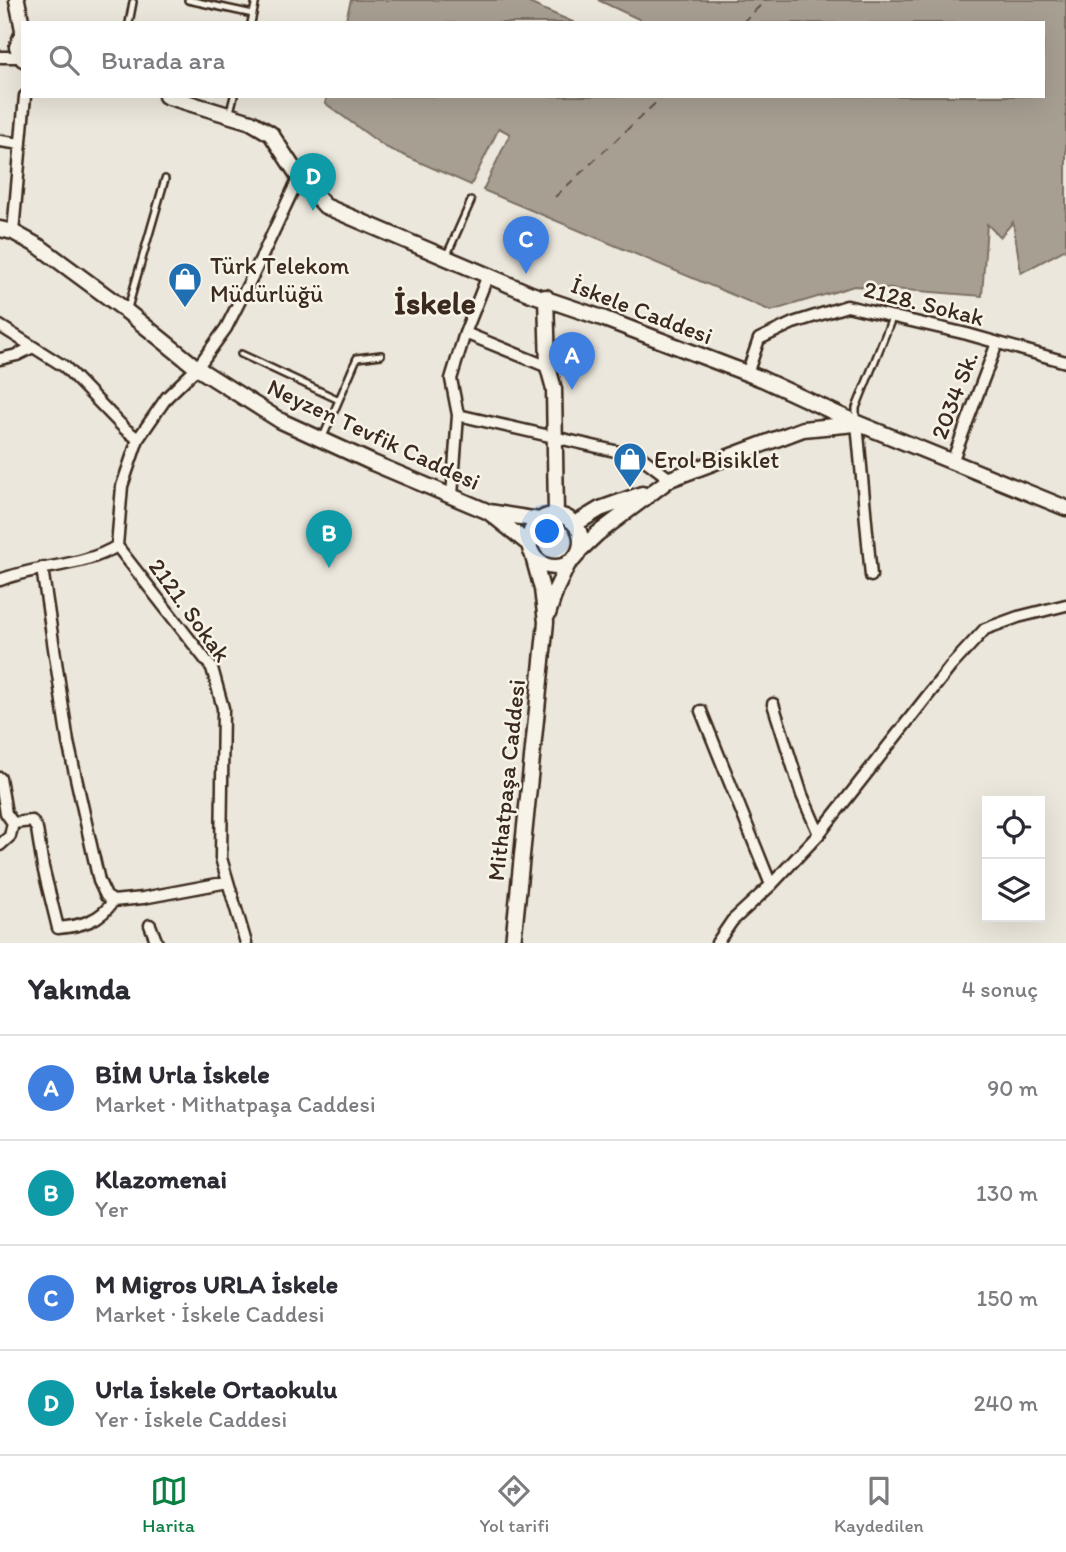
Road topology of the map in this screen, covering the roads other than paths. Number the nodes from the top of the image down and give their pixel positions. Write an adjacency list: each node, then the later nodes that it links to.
1 (17, 0): 6 (street)
2 (188, 0): 5 (lane)
3 (256, 0): 5 (lane)
4 (133, 2): 7 (lane)
5 (253, 14): 8 (lane)
6 (21, 21)
7 (129, 21)
8 (251, 21)
9 (21, 36): 10 (street)
10 (21, 56)
11 (0, 57): 12 (street)
12 (21, 58)
13 (25, 98): 18 (street)
14 (173, 98): 16 (street, İskele Caddesi)
15 (233, 98): 16 (lane)
16 (229, 115): 19 (street, İskele Caddesi)
17 (0, 141): 18 (street)
18 (21, 144): 22 (street)
19 (299, 177): 23 (street, İskele Caddesi); 37 (street, 2121. Sokak)
20 (165, 178): 26 (lane)
21 (471, 201): 23 (lane)
22 (6, 230): 26 (street, Neyzen Tevfik Caddesi)
23 (446, 257): 24 (street, İskele Caddesi)
24 (488, 275): 25 (street, İskele Caddesi); 29 (street)
25 (545, 298): 36 (street); 38 (street, İskele Caddesi)
26 (127, 311): 37 (street, Neyzen Tevfik Caddesi)
27 (892, 318): 30 (street, 2128. Sokak); 38 (street, 2128. Sokak); 41 (lane)
28 (0, 326): 31 (street)
29 (465, 333): 36 (street); 40 (street)
30 (997, 343): 35 (street, 2128. Sokak); 45 (street, 2034 Sk.)
31 (33, 347): 34 (street); 43 (street)
32 (241, 354): 39 (lane)
33 (381, 355): 39 (lane)
34 (0, 359)
35 (1066, 362)
36 (548, 367): 42 (street)
37 (197, 368): 43 (street, 2121. Sokak); 44 (street, Neyzen Tevfik Caddesi)
38 (747, 373): 41 (street, İskele Caddesi)
39 (339, 400): 44 (lane)
40 (458, 415): 42 (street); 48 (street)
41 (857, 424): 45 (street); 46 (street); 59 (street)
42 (554, 436): 46 (street); 51 (street)
43 (138, 439): 54 (street, 2121. Sokak)
44 (322, 440): 48 (street, Neyzen Tevfik Caddesi)
45 (951, 462): 49 (street)
46 (670, 479): 47 (street)
47 (656, 489): 53 (street); 56 (street)
48 (452, 496): 50 (street, Neyzen Tevfik Caddesi)
49 (1066, 508)
50 (489, 512): 52 (street); 55 (street)
51 (556, 515): 52 (street); 53 (street)
52 (539, 520): 55 (street)
53 (575, 524): 56 (street)
54 (117, 547): 58 (street); 69 (street, 2121. Sokak)
55 (531, 549): 57 (street); 62 (street)
56 (579, 551): 57 (street)
57 (569, 562): 62 (street)
58 (42, 568): 60 (street); 71 (street)
59 (871, 576)
60 (0, 580)
61 (1066, 605): 67 (street)
62 (546, 622): 75 (street, Mithatpaşa Caddesi)
63 (773, 704): 67 (street)
64 (701, 711): 70 (street)
65 (0, 778): 66 (street)
66 (13, 823): 68 (street); 71 (street)
67 (819, 834): 70 (street)
68 (0, 845)
69 (228, 882): 71 (street); 74 (street, 2121. Sokak)
70 (771, 885): 76 (street)
71 (113, 901)
72 (150, 925): 73 (street)
73 (157, 943)
74 (246, 943)
75 (513, 943)
76 (717, 943)

